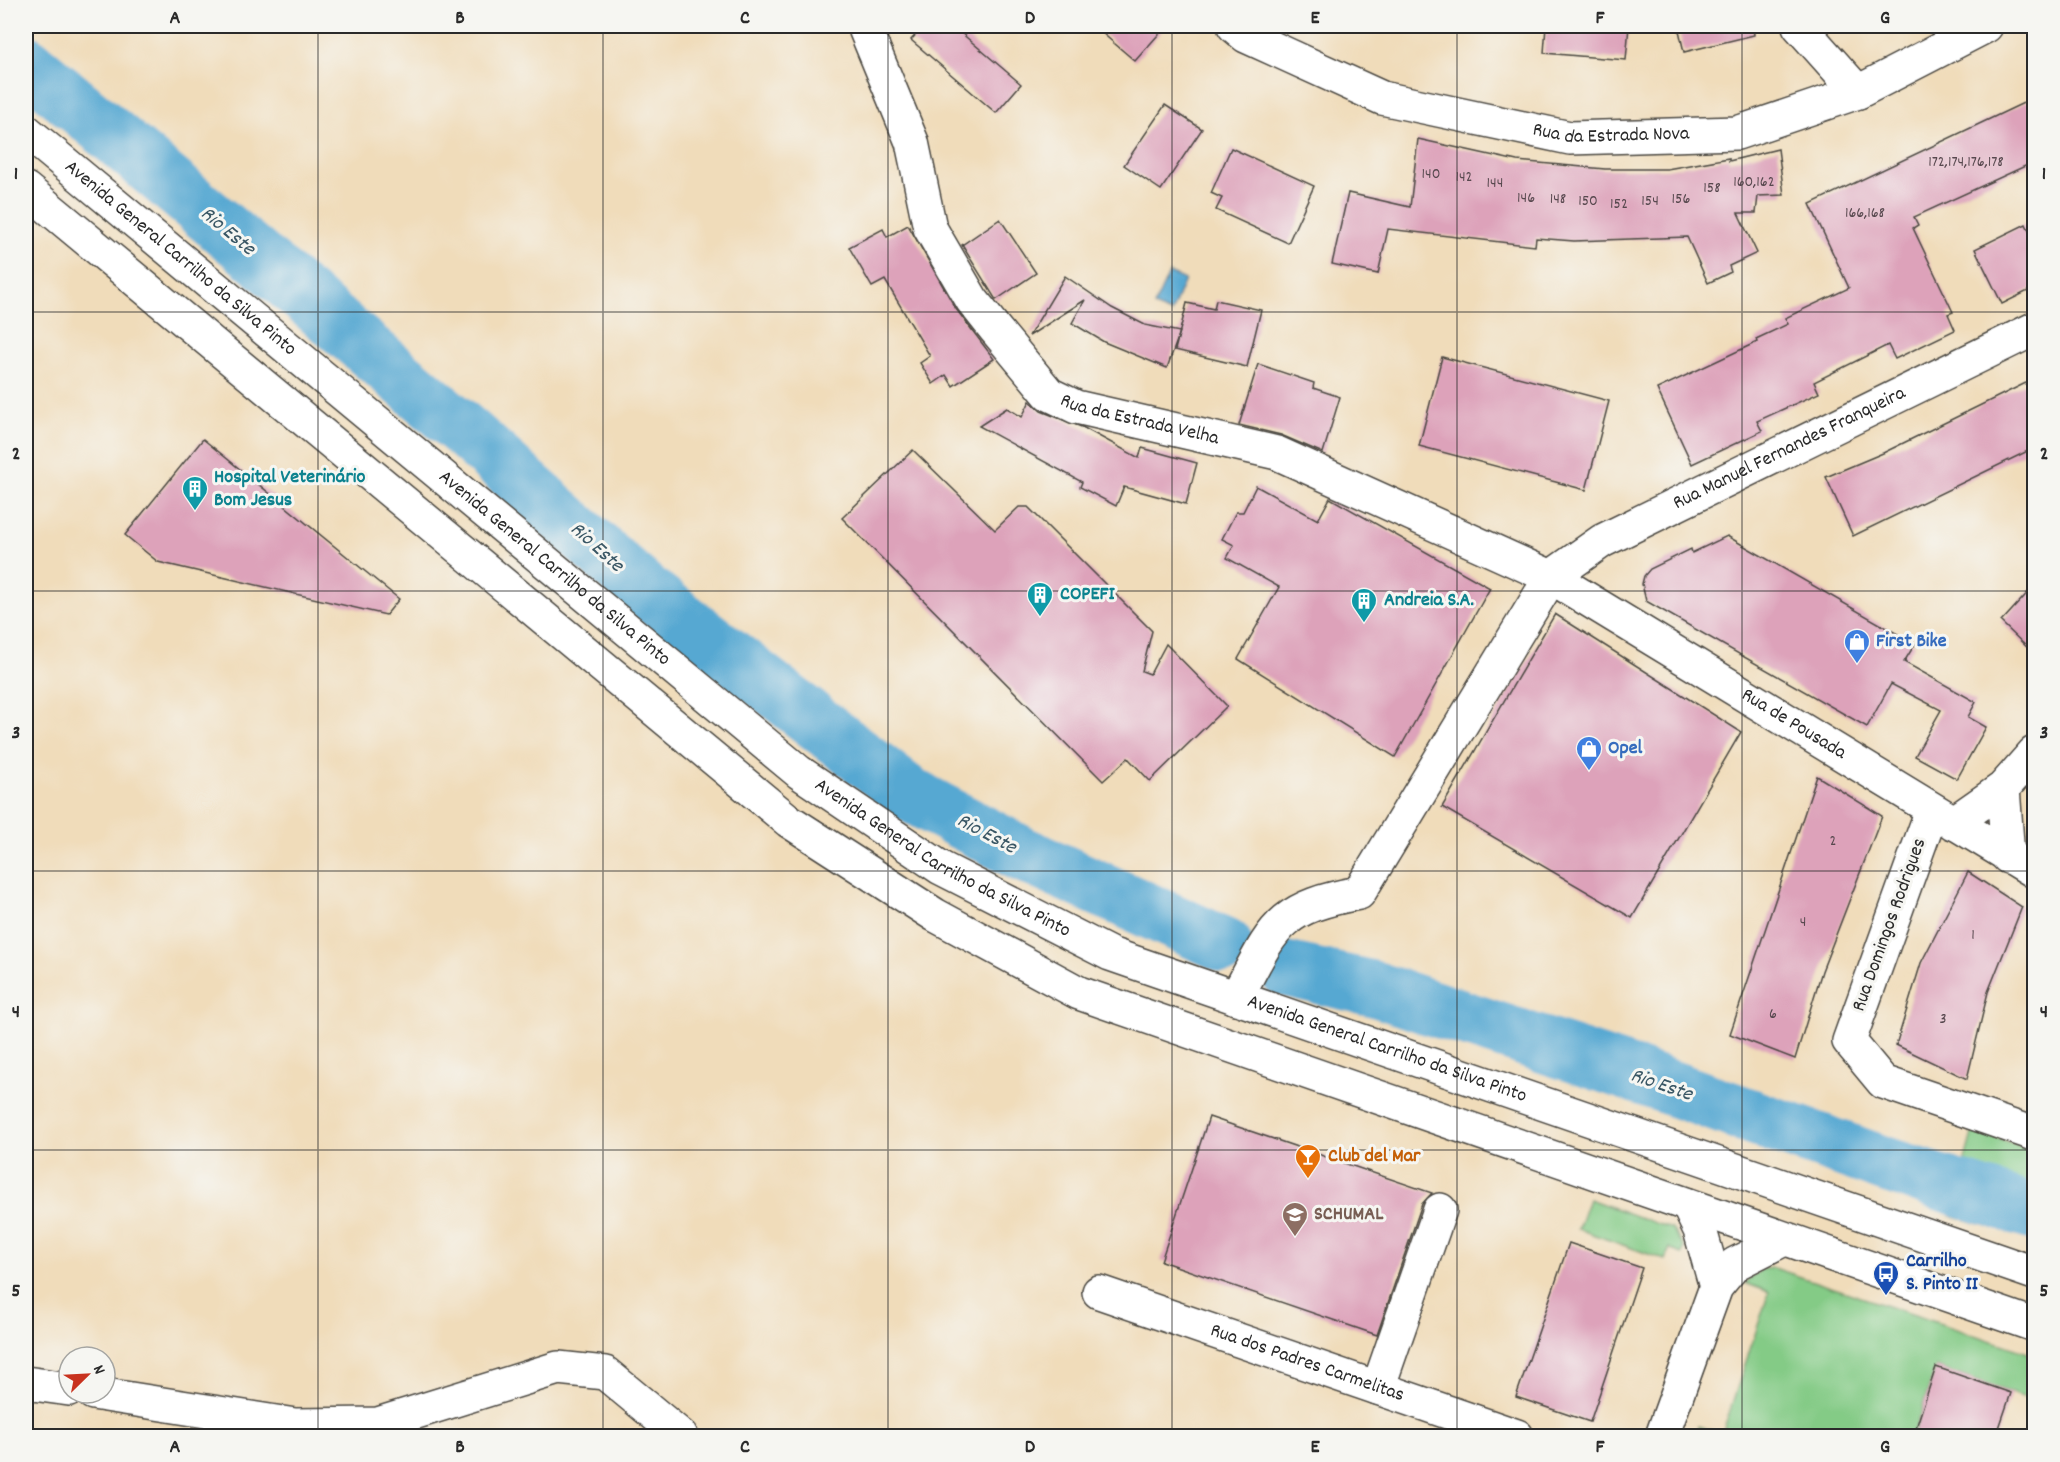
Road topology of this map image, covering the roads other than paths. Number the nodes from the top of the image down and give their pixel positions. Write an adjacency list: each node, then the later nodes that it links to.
1 (864, 26): 9 (main road, Rua da Estrada Velha)
2 (1234, 26): 5 (main road, Rua da Estrada Nova)
3 (1799, 26): 5 (main road)
4 (1986, 26): 5 (main road, Rua da Estrada Nova)
5 (1858, 92)
6 (26, 131): 14 (main road, Avenida General Carrilho da Silva Pinto)
7 (26, 189): 16 (main road)
8 (2034, 329): 9 (main road, Rua Manuel Fernandes Franqueira)
9 (1551, 578): 12 (main road, Rua de Pousada); 14 (main road)
10 (2034, 753): 11 (main road)
11 (2003, 788): 12 (main road); 13 (main road)
12 (1943, 816): 13 (main road, Rua de Pousada); 15 (main road, Rua Domingos Rodrigues)
13 (2021, 864)
14 (1236, 998): 19 (main road, Avenida General Carrilho da Silva Pinto)
15 (2034, 1134)
16 (1688, 1205): 18 (main road); 20 (main road)
17 (1440, 1210): 25 (main road)
18 (1784, 1239): 20 (main road); 22 (main road)
19 (2034, 1273)
20 (1716, 1287): 29 (main road)
21 (1099, 1292): 25 (main road, Rua dos Padres Carmelitas)
22 (2034, 1325)
23 (26, 1383): 24 (main road)
24 (57, 1387)
25 (1378, 1388): 28 (main road, Rua dos Padres Carmelitas)
26 (117, 1397): 27 (main road)
27 (681, 1437)
28 (1517, 1437)
29 (1662, 1437)

